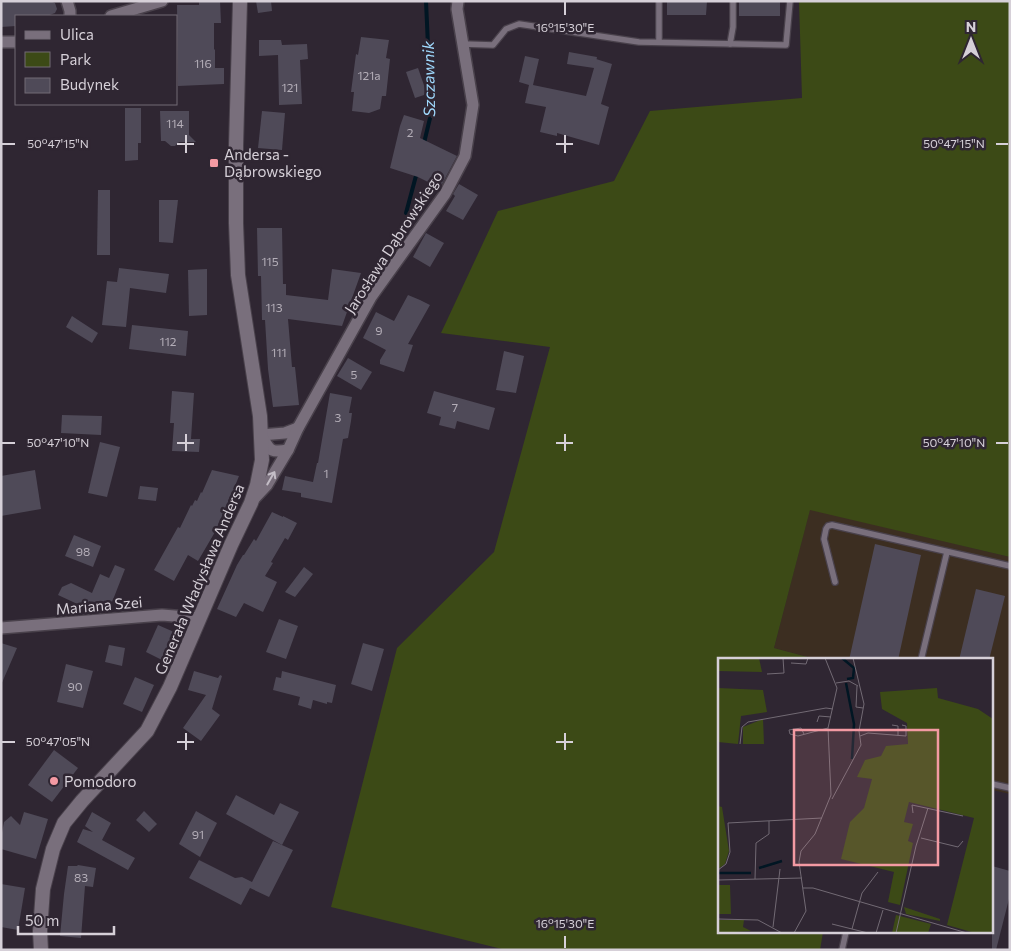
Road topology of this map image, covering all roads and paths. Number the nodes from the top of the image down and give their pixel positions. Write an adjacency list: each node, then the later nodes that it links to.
1 (67, 1): 8 (street)
2 (162, 1): 9 (street)
3 (240, 1): 16 (street, Generała Władysława Andersa)
4 (458, 1): 13 (street, Jarosława Dąbrowskiego)
5 (660, 1): 12 (lane)
6 (733, 1): 14 (lane)
7 (790, 1): 14 (lane)
8 (70, 15)
9 (114, 15)
10 (1, 42): 11 (street)
11 (15, 42)
12 (659, 42): 13 (lane); 14 (lane)
13 (463, 44): 15 (street, Jarosława Dąbrowskiego)
14 (730, 44)
15 (298, 428): 16 (street); 17 (street, Jarosława Dąbrowskiego)
16 (261, 435): 17 (street); 18 (street, Generała Władysława Andersa)
17 (288, 450): 18 (street, Jarosława Dąbrowskiego, one-way to 17)
18 (251, 503): 22 (street, Generała Władysława Andersa)
19 (947, 552): 20 (lane); 21 (lane); 24 (lane)
20 (1010, 566)
21 (835, 582)
22 (199, 618): 23 (street, Mariana Szei); 28 (street, Generała Władysława Andersa)
23 (1, 628)
24 (921, 658)
25 (994, 784): 26 (lane)
26 (1010, 788)
27 (846, 934): 29 (lane)
28 (41, 950)
29 (842, 950)

